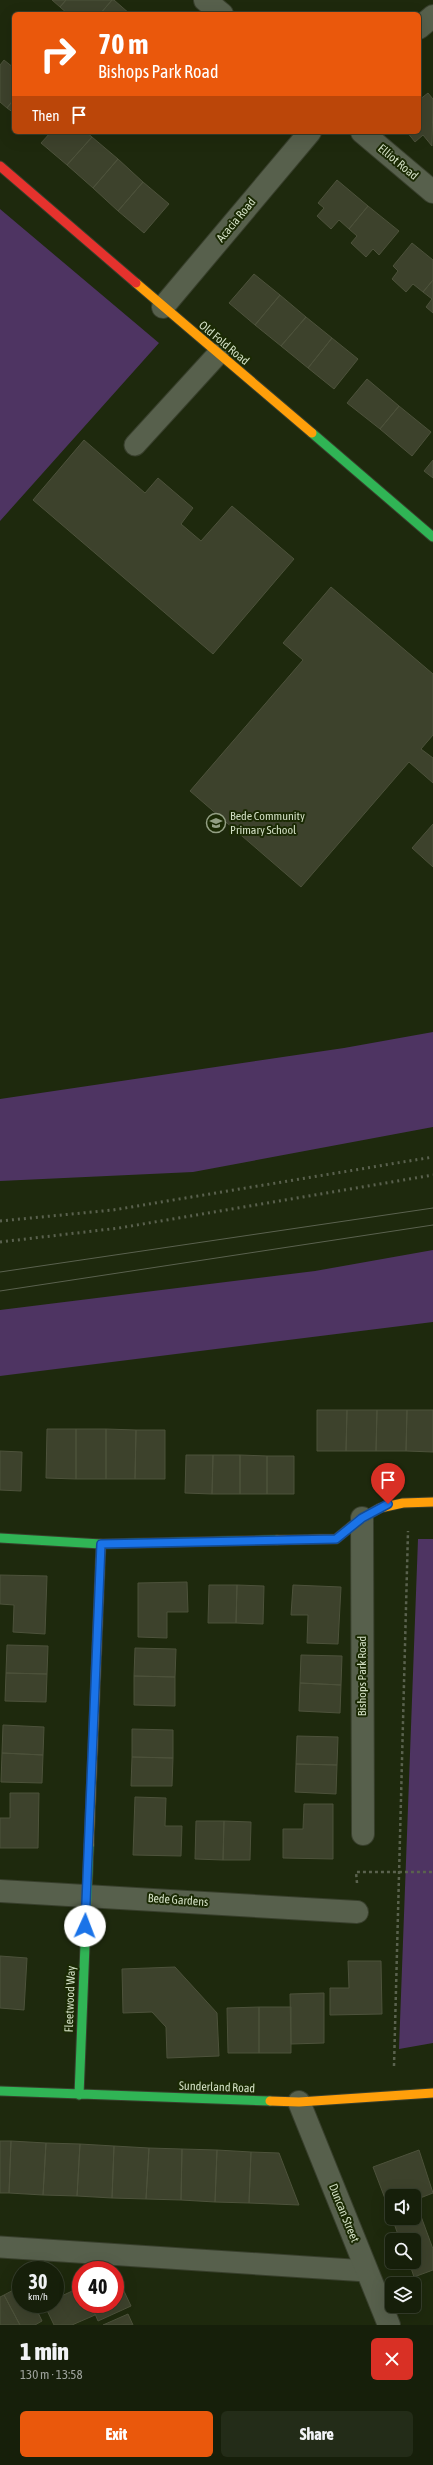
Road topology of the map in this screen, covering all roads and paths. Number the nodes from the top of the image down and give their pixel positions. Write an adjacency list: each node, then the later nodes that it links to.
1 (206, 0): 2 (street)
2 (220, 12)
3 (433, 16): 4 (street)
4 (421, 26)
5 (308, 134): 9 (street, Acacia Road)
6 (364, 134): 8 (street, Elliot Road)
7 (0, 166): 9 (street, Old Fold Road)
8 (433, 192)
9 (163, 307): 10 (street, Old Fold Road)
10 (218, 354): 11 (lane); 12 (street, Old Fold Road)
11 (135, 445)
12 (433, 537)
13 (409, 1501): 14 (street); 15 (street); 20 (path)
14 (433, 1502)
15 (362, 1518): 17 (street); 18 (street, Bishops Park Road)
16 (0, 1538): 17 (street)
17 (101, 1544): 22 (street, Fleetwood Way)
18 (363, 1834)
19 (433, 1872): 20 (path)
20 (399, 1873): 23 (path); 24 (path)
21 (0, 1891): 22 (street, Bede Gardens)
22 (86, 1895): 23 (street, Bede Gardens); 27 (street, Fleetwood Way)
23 (356, 1912)
24 (394, 2052)
25 (0, 2091): 27 (street, Sunderland Road)
26 (433, 2093): 28 (street, Sunderland Road)
27 (78, 2095): 28 (street, Sunderland Road)
28 (299, 2102): 30 (street, Duncan Street)
29 (0, 2247): 30 (lane)
30 (367, 2271): 31 (street, Duncan Street)
31 (389, 2325)

